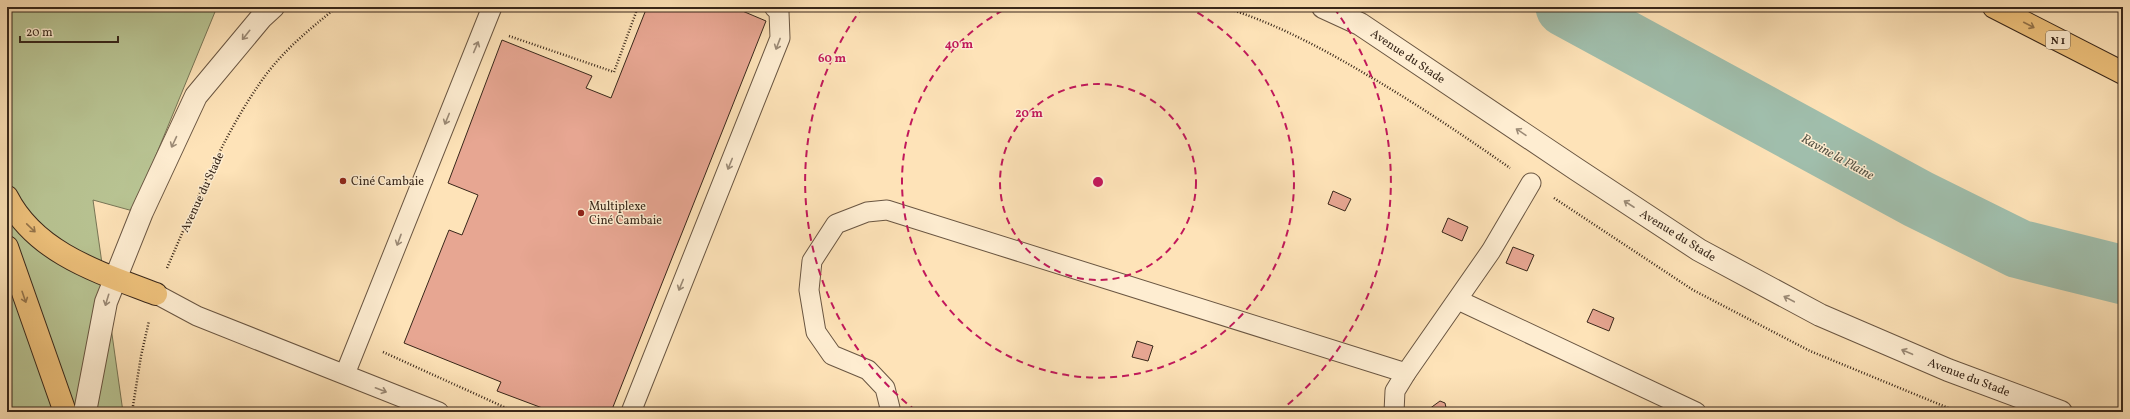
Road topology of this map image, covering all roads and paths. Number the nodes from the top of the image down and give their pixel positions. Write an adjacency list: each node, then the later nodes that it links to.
1 (273, 7): 14 (street, one-way to 14)
2 (337, 7): 15 (path, Avenue du Stade)
3 (492, 7): 19 (lane)
4 (638, 7): 9 (path)
5 (774, 7): 25 (lane, one-way to 25)
6 (1223, 7): 11 (path)
7 (1323, 7): 30 (street, Avenue du Stade, one-way to 7)
8 (1994, 7): 10 (highway, N 1, one-way to 10)
9 (506, 35)
10 (2123, 73)
11 (1531, 183): 16 (lane); 29 (path)
12 (7, 197): 14 (highway, one-way to 14)
13 (7, 247): 20 (highway, one-way to 20)
14 (116, 279): 15 (highway); 21 (street, one-way to 21)
15 (156, 294): 19 (lane); 22 (path, Avenue du Stade)
16 (1458, 300): 18 (lane); 28 (lane)
17 (380, 350): 24 (path)
18 (1406, 373): 26 (lane); 27 (lane)
19 (345, 374): 23 (lane, one-way to 23)
20 (65, 412)
21 (85, 412)
22 (132, 412)
23 (439, 412)
24 (515, 412)
25 (631, 412)
26 (888, 412)
27 (1394, 412)
28 (1696, 412)
29 (1958, 412)
30 (2061, 412)

